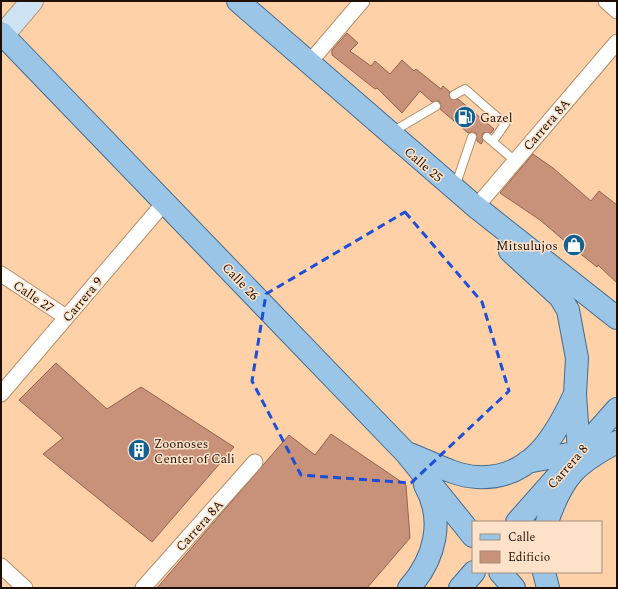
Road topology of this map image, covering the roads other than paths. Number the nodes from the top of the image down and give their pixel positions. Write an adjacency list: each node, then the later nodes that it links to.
1 (32, 1): 6 (main road)
2 (238, 1): 8 (main road, Calle 25)
3 (362, 1): 8 (street)
4 (606, 1): 5 (street)
5 (617, 11)
6 (2, 35): 15 (main road, Calle 26)
7 (617, 42): 13 (street, Carrera 8A)
8 (310, 63): 11 (main road, Calle 25)
9 (454, 96): 13 (lane)
10 (436, 106): 11 (lane)
11 (390, 134): 14 (main road, Calle 25)
12 (472, 137): 14 (lane)
13 (514, 160): 16 (street, Carrera 8A)
14 (454, 189): 16 (main road, Calle 25)
15 (164, 203): 18 (street, Carrera 9); 25 (main road, Calle 26)
16 (476, 207): 19 (main road, Calle 25); 21 (main road)
17 (1, 274): 18 (street, Calle 27)
18 (66, 317): 20 (street, Carrera 9)
19 (617, 318)
20 (1, 394)
21 (575, 394): 24 (main road); 27 (main road)
22 (617, 409): 24 (main road, Carrera 8)
23 (617, 442): 29 (main road)
24 (579, 452): 27 (main road); 28 (main road, Carrera 8)
25 (406, 453): 27 (main road); 30 (main road, Calle 26); 37 (main road)
26 (255, 462): 36 (street, Carrera 8A)
27 (527, 462)
28 (518, 521)
29 (547, 521)
30 (472, 535)
31 (1, 566): 35 (street)
32 (473, 573): 38 (main road)
33 (501, 573): 39 (main road)
34 (544, 573): 40 (main road)
35 (25, 588)
36 (143, 588)
37 (409, 588)
38 (460, 588)
39 (514, 588)
40 (548, 588)

